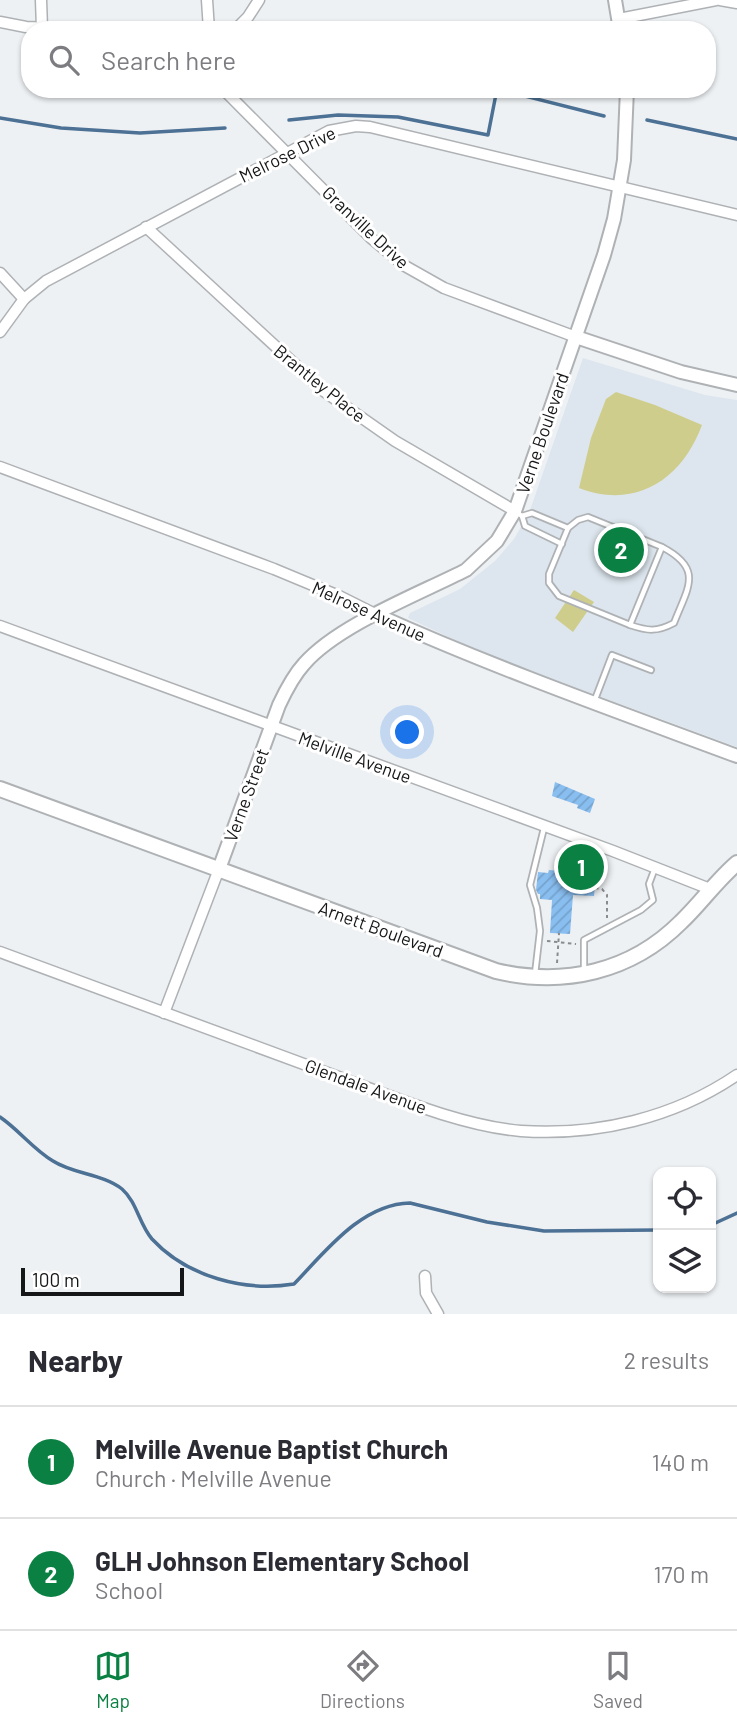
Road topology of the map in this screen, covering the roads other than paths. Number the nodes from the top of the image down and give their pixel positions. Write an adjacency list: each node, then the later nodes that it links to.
1 (41, 0): 7 (street)
2 (207, 0): 8 (street)
3 (258, 0): 9 (street)
4 (615, 0): 10 (street)
5 (718, 0): 6 (street); 11 (street)
6 (737, 3)
7 (42, 21)
8 (208, 21)
9 (244, 21)
10 (619, 21)
11 (631, 21)
12 (0, 22): 13 (street)
13 (21, 25)
14 (232, 98): 16 (street, Granville Drive)
15 (627, 98): 17 (street, Verne Boulevard)
16 (287, 152): 17 (street, Melrose Drive); 19 (street, Melrose Drive); 23 (street, Granville Drive)
17 (621, 186): 18 (street, Melrose Drive); 23 (street, Verne Boulevard)
18 (737, 215)
19 (146, 227): 21 (street, Melrose Drive); 26 (street, Brantley Place)
20 (0, 273): 21 (street)
21 (24, 299): 22 (street, Melrose Drive)
22 (0, 332)
23 (576, 337): 24 (street); 26 (street, Verne Boulevard)
24 (737, 385)
25 (0, 467): 30 (street, Melrose Avenue)
26 (519, 514): 27 (lane); 28 (lane); 30 (street, Verne Boulevard)
27 (568, 528): 28 (lane); 29 (lane)
28 (562, 544): 31 (lane)
29 (662, 547): 31 (lane); 31 (lane)
30 (377, 615): 34 (street, Melrose Avenue); 35 (street, Verne Street)
31 (630, 625)
32 (0, 626): 35 (street, Melville Avenue)
33 (651, 670): 34 (lane)
34 (594, 703): 36 (street, Melrose Avenue)
35 (272, 726): 38 (street, Melville Avenue); 41 (street, Verne Street)
36 (737, 756)
37 (0, 789): 41 (main road, Arnett Boulevard)
38 (545, 826): 40 (street, Melville Avenue); 45 (lane)
39 (737, 863): 42 (main road, Arnett Boulevard)
40 (655, 867): 42 (street, Melville Avenue); 44 (lane)
41 (219, 869): 45 (main road, Arnett Boulevard); 46 (street, Verne Street)
42 (710, 889): 44 (main road, Arnett Boulevard)
43 (0, 952): 46 (street, Glendale Avenue)
44 (583, 975): 45 (main road, Arnett Boulevard)
45 (535, 978)
46 (164, 1013): 47 (street, Glendale Avenue)
47 (737, 1074)
48 (425, 1276): 49 (street)
49 (438, 1314)

